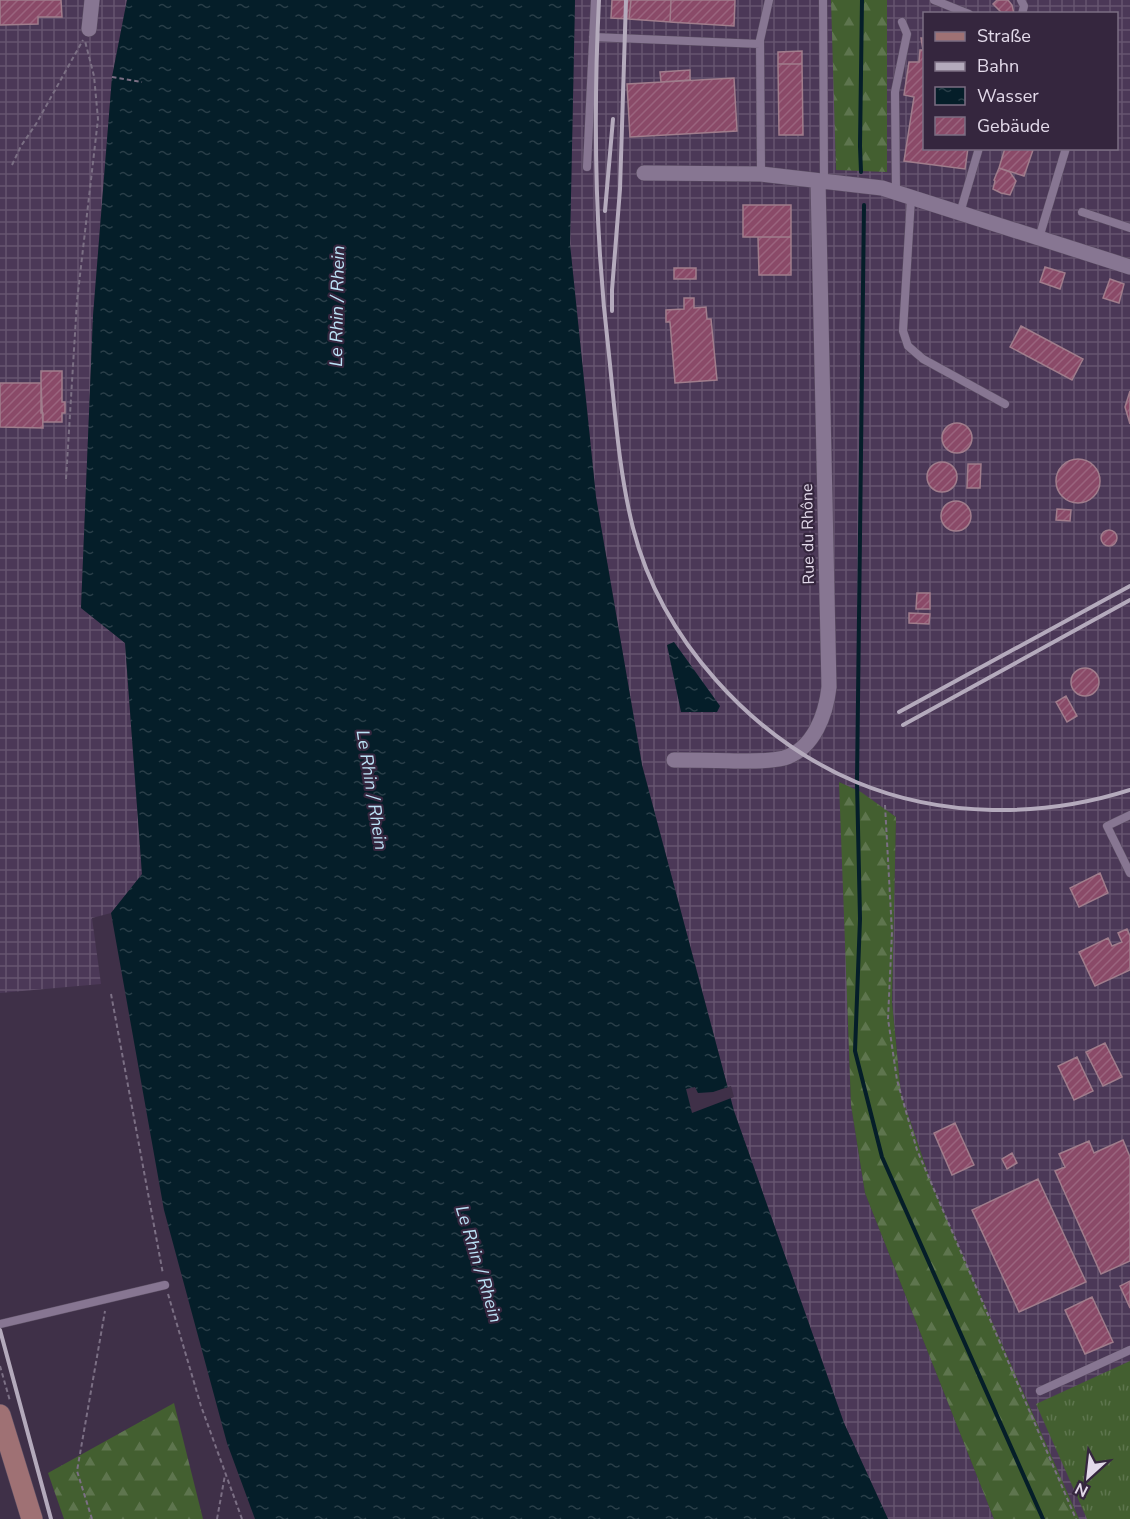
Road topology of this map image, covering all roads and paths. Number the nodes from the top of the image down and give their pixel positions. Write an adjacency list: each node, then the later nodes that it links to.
1 (92, 0): 8 (street)
2 (595, 0): 9 (lane)
3 (769, 0): 10 (lane)
4 (823, 0): 19 (lane)
5 (934, 0): 6 (lane)
6 (964, 12)
7 (902, 22): 20 (lane)
8 (89, 29)
9 (593, 37): 10 (lane); 16 (lane)
10 (760, 44): 18 (lane)
11 (112, 77): 12 (path)
12 (142, 82)
13 (978, 150): 22 (lane)
14 (1065, 150): 24 (lane)
15 (12, 165): 27 (path)
16 (587, 168)
17 (644, 173): 18 (street)
18 (761, 174): 19 (street)
19 (821, 181): 20 (street); 28 (street, Rue du Rhône)
20 (904, 195): 22 (street); 26 (lane)
21 (1082, 212): 23 (lane)
22 (960, 213): 24 (street)
23 (1130, 228)
24 (1039, 238): 25 (street)
25 (1130, 267)
26 (1005, 404)
27 (66, 479)
28 (674, 760)
29 (885, 805): 44 (path)
30 (1130, 815): 31 (lane)
31 (1130, 873)
32 (111, 994): 33 (path)
33 (165, 1285): 34 (lane); 39 (path)
34 (107, 1299): 35 (lane); 41 (path)
35 (0, 1324)
36 (1130, 1350): 37 (lane)
37 (1040, 1390)
38 (0, 1415): 40 (street)
39 (225, 1474): 42 (path); 43 (path)
40 (32, 1519)
41 (92, 1519)
42 (217, 1519)
43 (242, 1519)
44 (1076, 1519)

